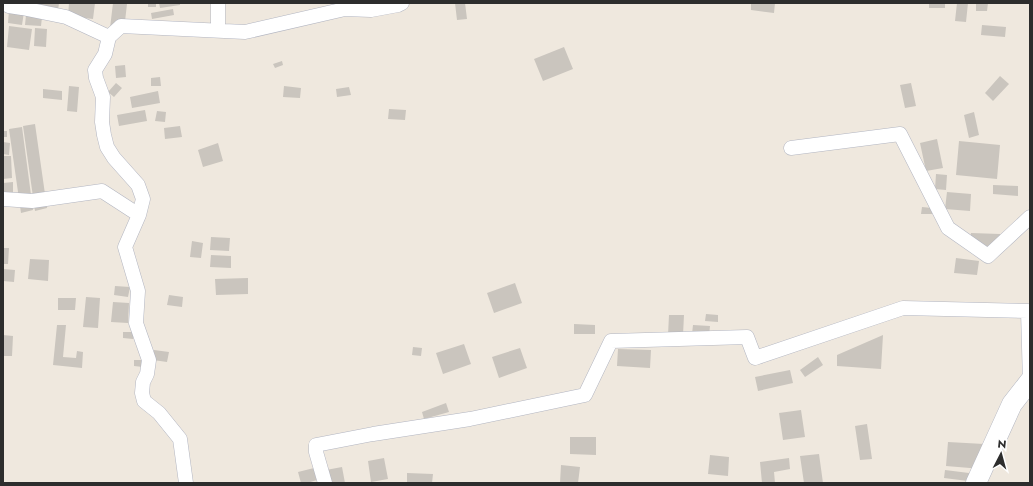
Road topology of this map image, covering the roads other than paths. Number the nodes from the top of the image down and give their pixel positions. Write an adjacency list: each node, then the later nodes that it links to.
1 (218, 3): 4 (street)
2 (402, 3): 4 (street)
3 (3, 4): 5 (street)
4 (218, 30): 5 (street)
5 (109, 37): 8 (street)
6 (791, 148): 9 (street)
7 (3, 199): 8 (street)
8 (139, 215): 11 (street)
9 (1030, 217)
10 (1030, 382): 12 (street); 13 (main road)
11 (186, 483)
12 (326, 483)
13 (976, 483)

